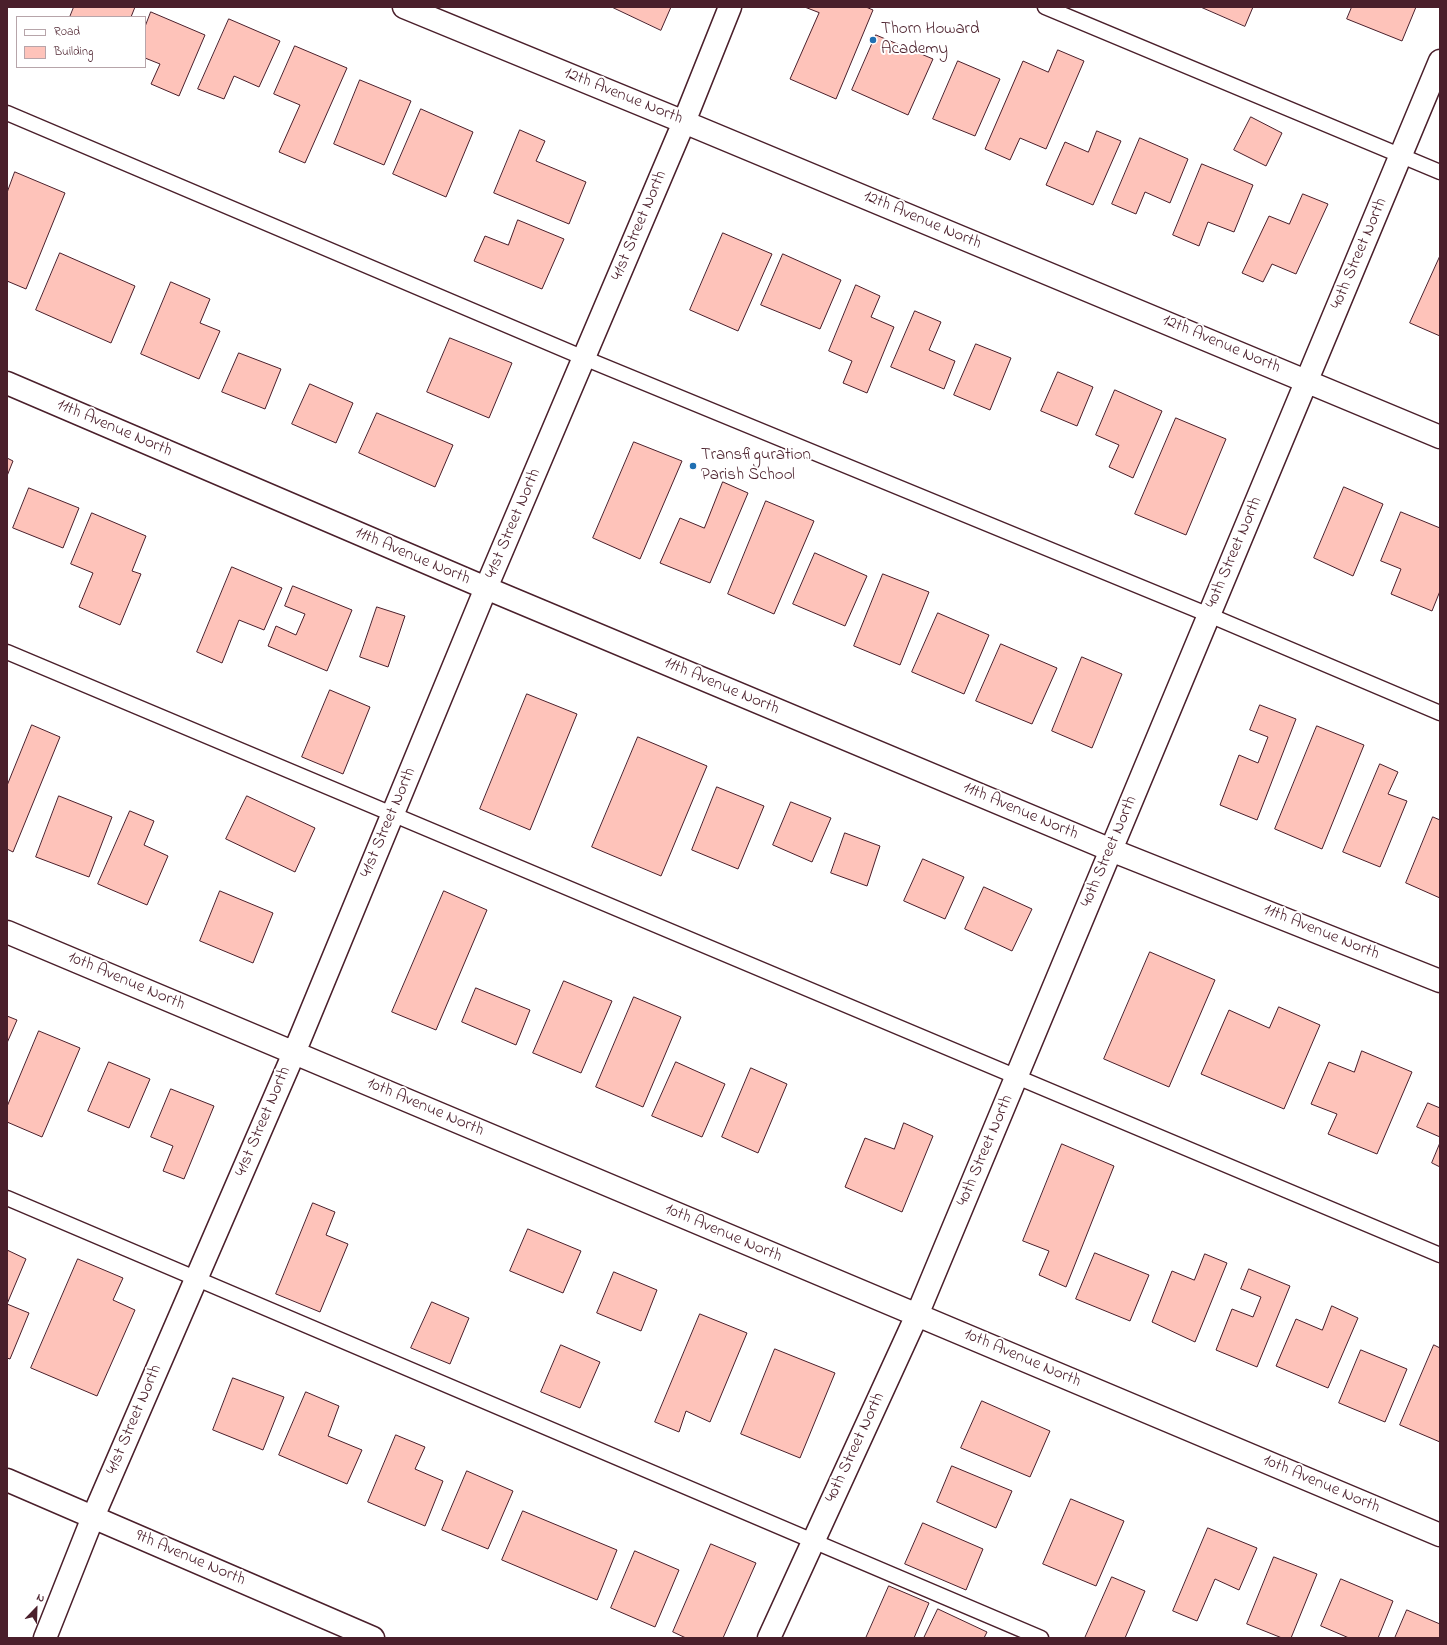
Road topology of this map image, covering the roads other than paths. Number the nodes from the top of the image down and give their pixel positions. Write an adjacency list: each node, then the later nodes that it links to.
1 (404, 7): 6 (street, 12th Avenue North)
2 (730, 7): 6 (street, 41st Street North)
3 (1045, 7): 7 (lane)
4 (1440, 61): 7 (street, 40th Street North)
5 (7, 113): 9 (lane)
6 (684, 122): 9 (street, 41st Street North); 10 (street, 12th Avenue North)
7 (1401, 156): 8 (lane); 10 (street, 40th Street North)
8 (1440, 172)
9 (584, 358): 13 (street, 41st Street North); 14 (lane)
10 (1307, 381): 12 (street, 12th Avenue North); 14 (street, 40th Street North)
11 (7, 383): 13 (street, 11th Avenue North)
12 (1440, 437)
13 (486, 588): 17 (street, 41st Street North); 18 (street, 11th Avenue North)
14 (1210, 615): 16 (lane); 18 (street, 40th Street North)
15 (7, 652): 17 (lane)
16 (1440, 713)
17 (393, 814): 21 (street, 41st Street North); 22 (lane)
18 (1111, 850): 20 (street, 11th Avenue North); 22 (street, 40th Street North)
19 (7, 932): 21 (street, 10th Avenue North)
20 (1440, 981)
21 (294, 1053): 25 (street, 41st Street North); 26 (street, 10th Avenue North)
22 (1017, 1077): 24 (lane); 26 (street, 40th Street North)
23 (7, 1198): 25 (lane)
24 (1440, 1255)
25 (197, 1277): 28 (street, 41st Street North); 30 (lane)
26 (918, 1315): 29 (street, 10th Avenue North); 30 (street, 40th Street North)
27 (7, 1480): 28 (street, 9th Avenue North)
28 (93, 1517): 31 (street, 41st Street North); 32 (street, 9th Avenue North)
29 (1440, 1535)
30 (813, 1542): 33 (street, 40th Street North); 34 (lane)
31 (45, 1638)
32 (373, 1638)
33 (769, 1638)
34 (1041, 1638)

